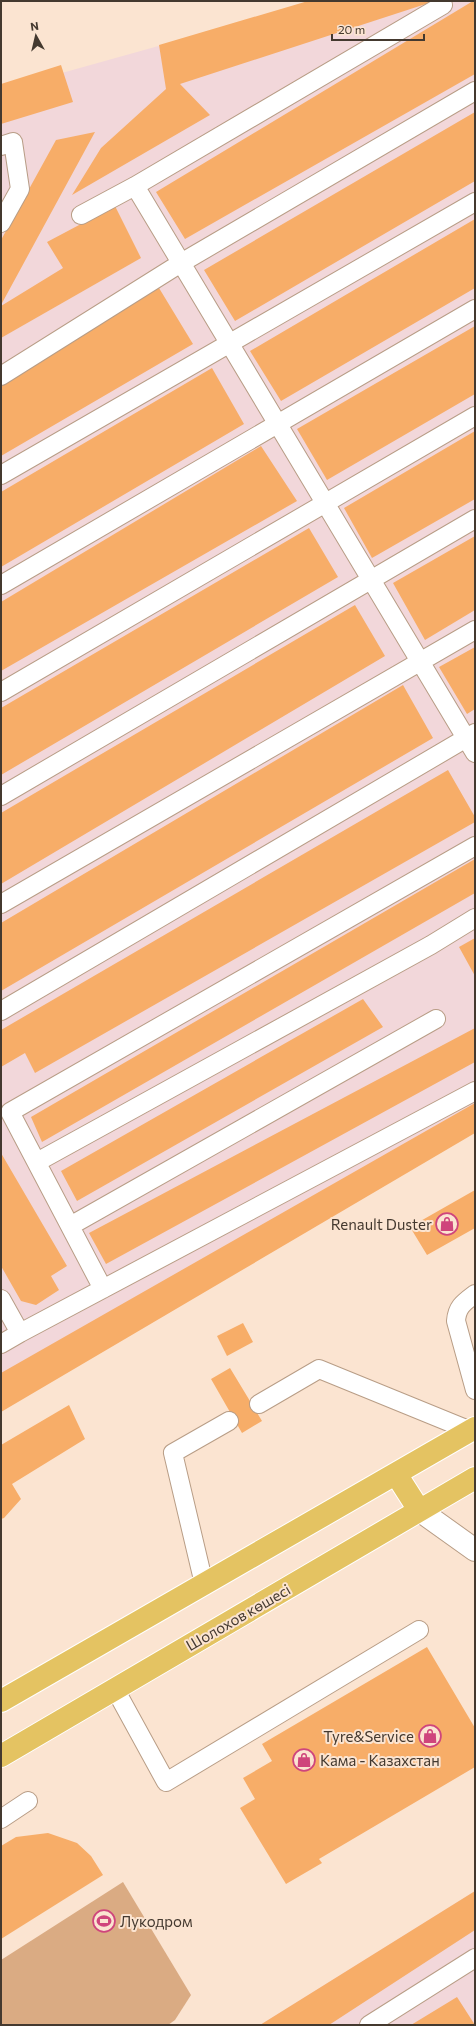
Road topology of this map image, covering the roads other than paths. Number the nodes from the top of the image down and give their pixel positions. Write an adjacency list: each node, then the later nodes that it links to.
1 (443, 6): 4 (lane)
2 (475, 90): 8 (lane)
3 (1, 146): 7 (lane)
4 (134, 186): 6 (lane); 8 (lane)
5 (475, 202): 10 (lane)
6 (81, 215)
7 (1, 223)
8 (181, 263): 10 (lane); 11 (lane)
9 (475, 309): 13 (lane)
10 (229, 343): 13 (lane); 14 (lane)
11 (1, 376)
12 (475, 416): 15 (lane)
13 (277, 423): 15 (lane); 18 (lane)
14 (1, 475)
15 (325, 503): 17 (lane); 21 (lane)
16 (475, 519): 17 (lane)
17 (371, 579): 20 (lane); 23 (lane)
18 (1, 585)
19 (475, 630): 20 (lane)
20 (421, 661): 22 (lane); 25 (lane)
21 (1, 692)
22 (472, 741): 27 (lane)
23 (1, 796)
24 (475, 846): 30 (lane)
25 (1, 904)
26 (475, 918): 30 (lane)
27 (1, 1011)
28 (436, 1019): 31 (lane)
29 (475, 1091): 32 (lane)
30 (37, 1162): 31 (lane)
31 (70, 1226): 32 (lane)
32 (104, 1289): 35 (lane)
33 (475, 1294): 37 (lane)
34 (1, 1299): 35 (lane)
35 (20, 1332): 36 (lane)
36 (1, 1344)
37 (475, 1390)
38 (259, 1404): 40 (lane)
39 (229, 1421): 45 (lane)
40 (473, 1429): 41 (highway)
41 (396, 1474): 43 (highway); 45 (highway)
42 (475, 1478): 43 (highway, Шолохов көшесі)
43 (419, 1510): 44 (street); 47 (highway, Шолохов көшесі)
44 (475, 1550)
45 (204, 1584): 48 (highway)
46 (419, 1630): 47 (lane)
47 (115, 1689): 49 (highway, Шолохов көшесі)
48 (1, 1701)
49 (1, 1756)
50 (28, 1801): 51 (lane)
51 (1, 1818)
52 (472, 1965): 53 (lane)
53 (378, 2023)

